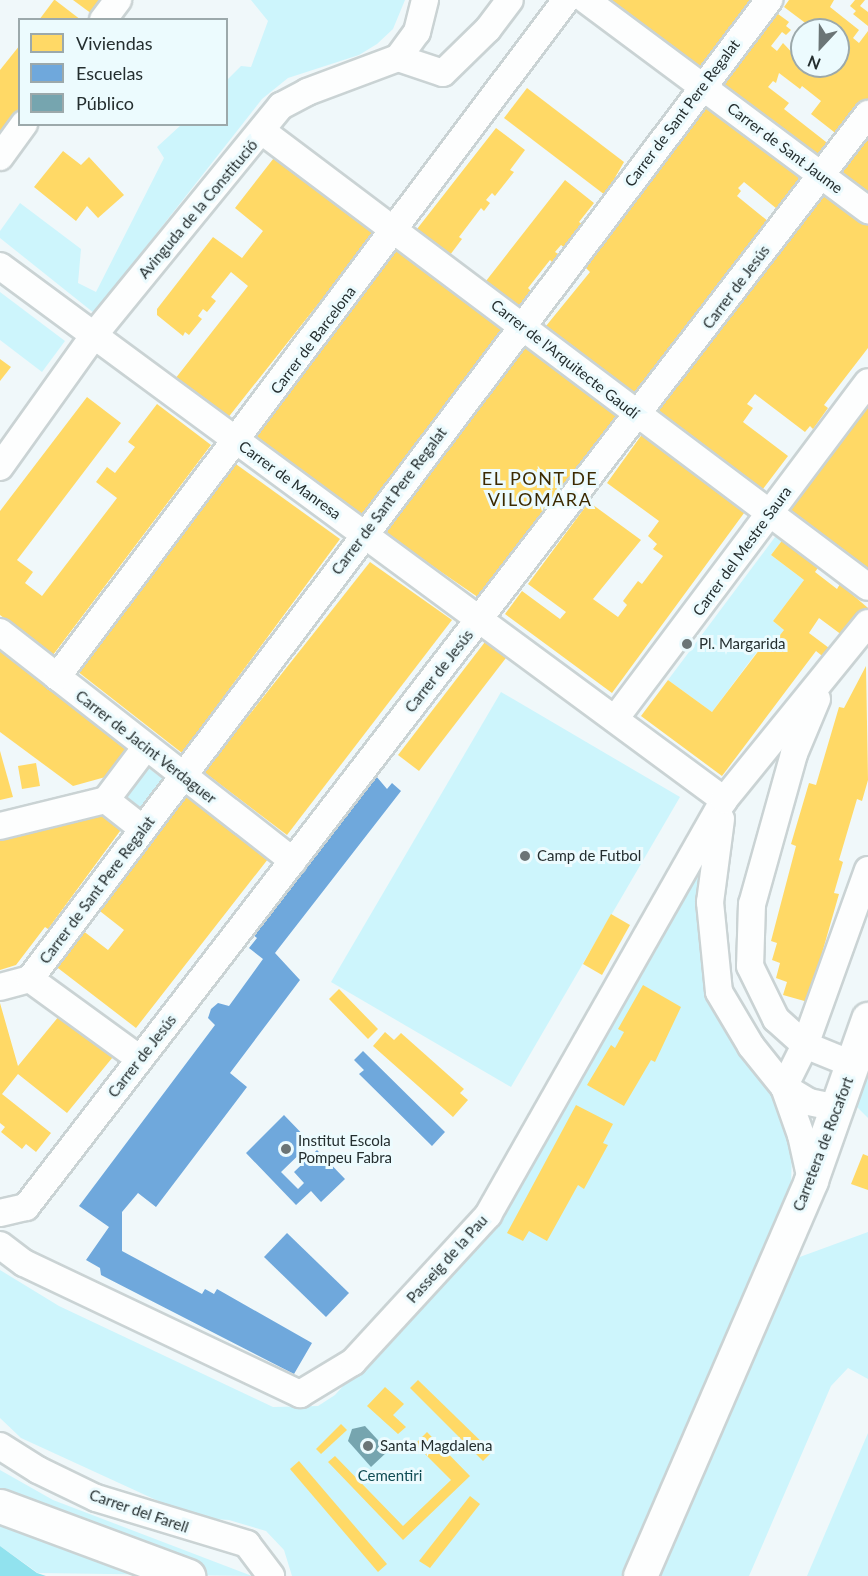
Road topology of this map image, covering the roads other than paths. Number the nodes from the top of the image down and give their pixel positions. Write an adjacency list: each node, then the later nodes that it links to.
1 (118, 0): 7 (street)
2 (425, 0): 8 (street)
3 (510, 0): 8 (street)
4 (566, 0): 16 (street, Carrer de Barcelona)
5 (586, 0): 9 (street, Carrer de Sant Jaume)
6 (769, 0): 9 (street, Carrer de Sant Pere Regalat)
7 (104, 18)
8 (398, 58): 12 (street, Avinguda de la Constitució)
9 (701, 86): 14 (street, Carrer de Sant Jaume); 18 (street, Carrer de Sant Pere Regalat)
10 (868, 114): 14 (street, Carrer de Jesús)
11 (23, 126): 13 (street)
12 (262, 131): 16 (street, Carrer de l'Arquitecte Gaudí); 19 (street, Avinguda de la Constitució)
13 (0, 157)
14 (821, 175): 15 (street, Carrer de Sant Jaume); 21 (street, Carrer de Jesús)
15 (868, 210)
16 (395, 231): 18 (street, Carrer de l'Arquitecte Gaudí); 22 (street, Carrer de Barcelona)
17 (0, 266): 19 (street, Carrer de Manresa)
18 (522, 324): 21 (street, Carrer de l'Arquitecte Gaudí); 25 (street, Carrer de Sant Pere Regalat)
19 (94, 335): 22 (street, Carrer de Manresa); 23 (street, Avinguda de la Constitució)
20 (868, 382): 24 (street, Carrer del Mestre Saura)
21 (638, 415): 24 (street, Carrer de l'Arquitecte Gaudí); 27 (street, Carrer de Jesús)
22 (237, 441): 25 (street, Carrer de Manresa); 32 (street, Carrer de Barcelona)
23 (0, 467)
24 (771, 513): 26 (street, Carrer de l'Arquitecte Gaudí); 33 (street, Carrer del Mestre Saura)
25 (364, 534): 27 (street, Carrer de Manresa); 35 (street, Carrer de Sant Pere Regalat)
26 (868, 587)
27 (479, 619): 33 (street, Carrer de Manresa); 40 (street, Carrer de Jesús)
28 (868, 623): 30 (street)
29 (0, 633): 32 (street, Carrer de Jacint Verdaguer)
30 (857, 649): 31 (street)
31 (827, 674): 37 (street); 45 (street)
32 (57, 677): 34 (street, Carrer de Jacint Verdaguer)
33 (615, 719): 37 (street, Carrer de Manresa)
34 (146, 747): 35 (street, Carrer de Jacint Verdaguer); 36 (street)
35 (183, 776): 39 (street, Carrer de Sant Pere Regalat); 40 (street, Carrer de Jacint Verdaguer)
36 (106, 800): 38 (street); 39 (street)
37 (724, 800): 48 (street); 52 (street, Passeig de la Pau)
38 (0, 826)
39 (143, 829): 42 (street, Carrer de Sant Pere Regalat)
40 (292, 861): 46 (street, Carrer de Jesús)
41 (868, 870): 45 (street)
42 (30, 979): 43 (street, Carrer de Sant Pere Regalat); 46 (street)
43 (0, 987)
44 (868, 1019): 47 (street, Carretera de Rocafort)
45 (805, 1045): 47 (street); 48 (street)
46 (140, 1059): 51 (street, Carrer de Jesús)
47 (854, 1065): 49 (street, Carretera de Rocafort)
48 (784, 1087): 49 (street); 50 (street)
49 (837, 1108): 50 (street, Carretera de Rocafort)
50 (811, 1180): 55 (street, Carretera de Rocafort)
51 (0, 1213)
52 (0, 1245)
53 (0, 1446): 57 (street, Carrer del Farell)
54 (0, 1506): 56 (street)
55 (639, 1569)
56 (188, 1576)
57 (271, 1576)

